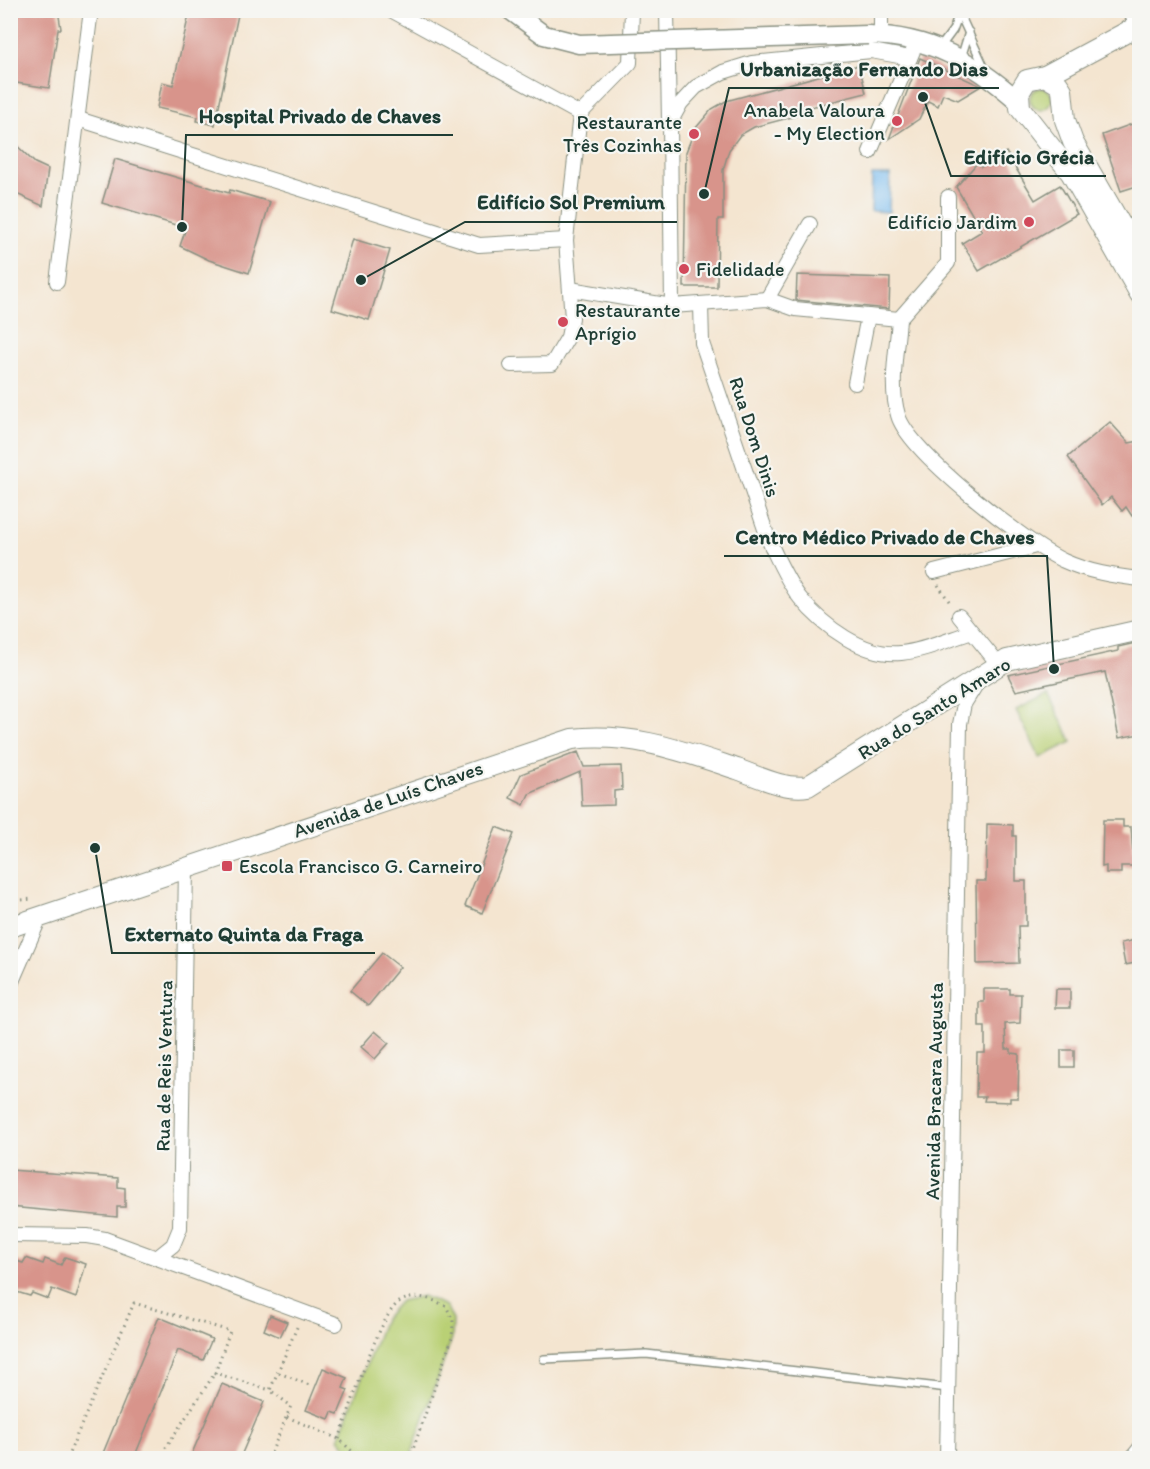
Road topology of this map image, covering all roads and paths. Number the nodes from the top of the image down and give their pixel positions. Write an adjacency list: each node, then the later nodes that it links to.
1 (91, 10): 20 (street)
2 (391, 10): 19 (street)
3 (510, 10): 10 (street, bridge)
4 (632, 10): 19 (street)
5 (667, 10): 22 (street)
6 (881, 10): 10 (street)
7 (958, 12): 9 (lane); 12 (lane)
8 (1133, 21): 13 (main road)
9 (969, 32): 14 (lane); 15 (lane)
10 (875, 35): 11 (street)
11 (913, 50): 12 (street); 22 (street); 23 (street)
12 (939, 50): 14 (street)
13 (1094, 50): 16 (main road); 18 (main road)
14 (961, 58): 15 (street)
15 (987, 73): 16 (street); 17 (street)
16 (1036, 78): 17 (main road); 18 (main road)
17 (1018, 101): 21 (main road)
18 (1063, 102): 21 (main road); 27 (main road)
19 (580, 114): 26 (street)
20 (78, 119): 26 (street); 28 (street)
21 (1031, 119): 30 (main road)
22 (669, 123): 33 (street)
23 (870, 152)
24 (948, 197): 35 (street)
25 (810, 224): 31 (street)
26 (566, 240): 29 (street)
27 (1140, 258)
28 (57, 282)
29 (570, 289): 33 (street); 36 (street)
30 (1140, 294)
31 (767, 300): 32 (street); 34 (street)
32 (701, 304): 33 (street); 43 (street, Rua Dom Dinis)
33 (672, 306)
34 (868, 316): 35 (street); 37 (street)
35 (899, 319): 38 (street)
36 (511, 364)
37 (855, 383)
38 (1036, 546): 39 (street); 40 (street)
39 (934, 572): 41 (path)
40 (1140, 579)
41 (959, 616): 43 (street)
42 (1140, 630): 44 (main road, Rua do Santo Amaro)
43 (972, 632): 44 (street)
44 (999, 665): 45 (main road, Rua do Santo Amaro)
45 (982, 677): 46 (main road, Rua do Santo Amaro); 47 (street, Avenida Bracara Augusta)
46 (919, 714): 47 (street); 48 (main road, Rua do Santo Amaro)
47 (960, 724): 62 (street, Avenida Bracara Augusta)
48 (771, 781): 49 (main road, Avenida de Luís Chaves)
49 (186, 867): 51 (main road, Avenida de Luís Chaves); 55 (street, Rua de Reis Ventura)
50 (10, 901): 51 (path)
51 (42, 908): 52 (main road, Avenida de Luís Chaves); 53 (street)
52 (10, 927)
53 (10, 986)
54 (10, 1235): 55 (street)
55 (158, 1257): 56 (street)
56 (303, 1312): 57 (street); 60 (path)
57 (336, 1324)
58 (544, 1359): 62 (lane)
59 (215, 1372): 63 (path); 67 (path); 68 (path)
60 (279, 1373): 61 (path); 63 (path)
61 (312, 1386)
62 (948, 1388): 72 (street, Avenida Bracara Augusta)
63 (270, 1390): 64 (path)
64 (286, 1417): 65 (path); 69 (path)
65 (339, 1439): 70 (path); 71 (path)
66 (1140, 1448): 73 (street)
67 (67, 1458)
68 (159, 1458)
69 (269, 1458)
70 (366, 1458)
71 (405, 1458)
72 (947, 1458)
73 (1132, 1458)

